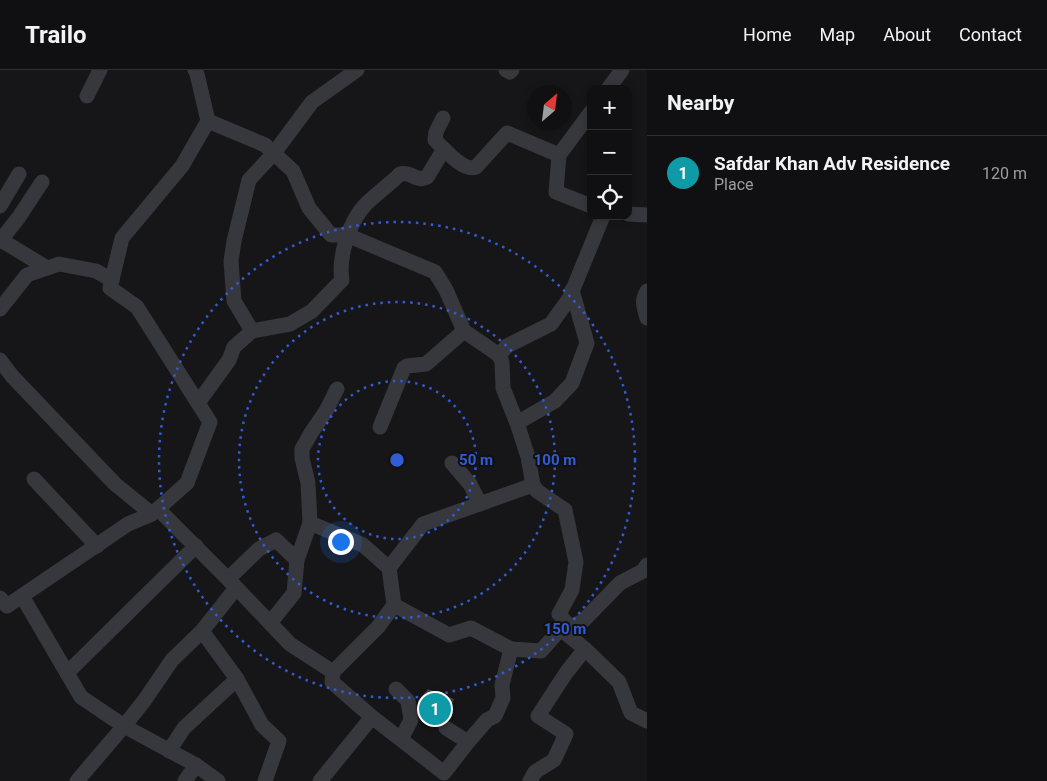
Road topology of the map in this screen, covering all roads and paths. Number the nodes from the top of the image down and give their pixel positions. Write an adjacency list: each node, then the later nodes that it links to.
1 (100, 70): 8 (street)
2 (195, 70): 11 (street)
3 (357, 70): 13 (street)
4 (506, 70): 5 (street)
5 (512, 70)
6 (622, 70): 7 (street)
7 (611, 85)
8 (87, 96)
9 (587, 117): 14 (street)
10 (443, 118): 12 (street)
11 (208, 121): 13 (street); 25 (street)
12 (444, 149): 14 (street); 22 (street)
13 (274, 153): 22 (street); 30 (street)
14 (558, 155): 17 (street)
15 (18, 174): 18 (street)
16 (42, 182): 23 (street)
17 (587, 204)
18 (0, 206)
19 (632, 214): 20 (street)
20 (647, 215)
21 (601, 220): 26 (street)
22 (348, 235): 30 (street); 31 (street)
23 (1, 240): 24 (street)
24 (47, 268): 25 (street); 28 (street)
25 (112, 280): 35 (street)
26 (572, 290): 32 (street); 36 (street)
27 (647, 291): 29 (street)
28 (0, 309)
29 (647, 318)
30 (252, 331): 35 (street)
31 (464, 331): 32 (street); 37 (street)
32 (499, 355): 36 (street)
33 (0, 360): 42 (street)
34 (337, 389): 43 (street)
35 (198, 403): 42 (street)
36 (517, 423): 40 (street)
37 (380, 427)
38 (452, 464): 41 (street)
39 (34, 479): 44 (street)
40 (533, 485): 41 (street); 54 (street)
41 (480, 504): 48 (street)
42 (155, 512): 44 (street); 45 (street)
43 (310, 523): 46 (street); 48 (street)
44 (97, 546): 50 (street)
45 (196, 546): 49 (street); 59 (street)
46 (297, 560): 49 (street); 53 (street)
47 (647, 565): 54 (street)
48 (389, 568): 52 (street)
49 (232, 583): 53 (street); 55 (street)
50 (22, 596): 51 (street); 59 (street)
51 (0, 598)
52 (394, 605): 56 (street); 58 (street)
53 (270, 623): 58 (street)
54 (567, 629): 56 (street); 57 (street)
55 (202, 631): 60 (street); 64 (street)
56 (511, 649): 67 (street)
57 (585, 649): 63 (street); 76 (street)
58 (333, 672): 62 (street)
59 (67, 673): 64 (street)
60 (237, 679): 68 (street); 74 (street)
61 (396, 689): 66 (street)
62 (372, 717): 66 (street); 75 (street)
63 (647, 721)
64 (124, 726): 68 (street); 71 (street)
65 (446, 728): 67 (street)
66 (401, 739): 70 (street)
67 (468, 742): 70 (street)
68 (169, 751): 69 (street)
69 (196, 765): 72 (street); 73 (street)
70 (450, 777)
71 (77, 781)
72 (185, 781)
73 (218, 781)
74 (265, 781)
75 (320, 781)
76 (530, 781)

